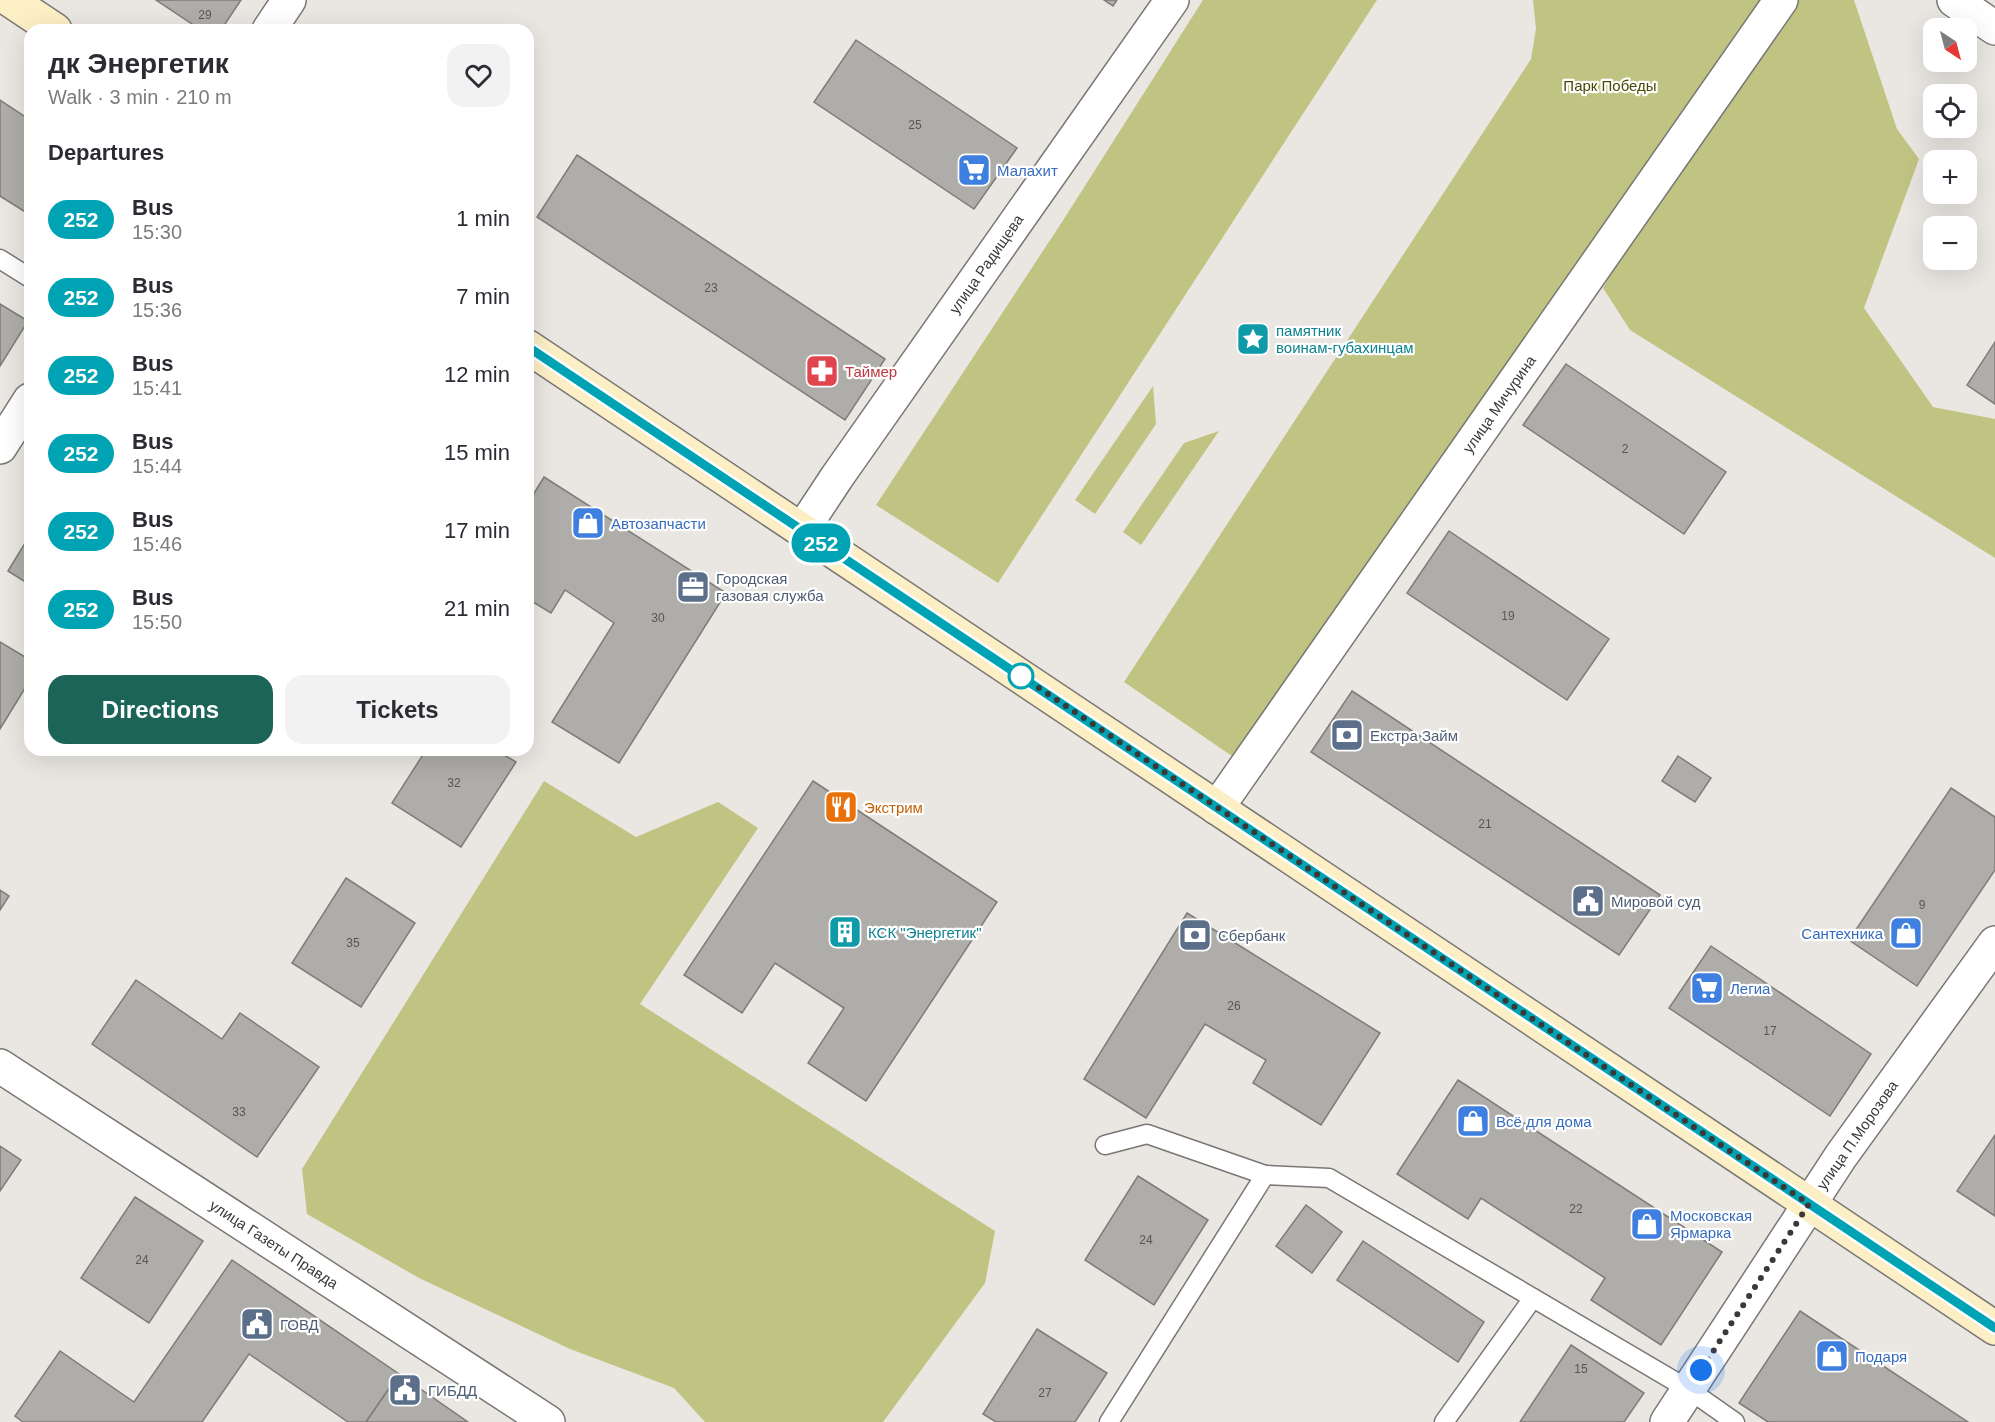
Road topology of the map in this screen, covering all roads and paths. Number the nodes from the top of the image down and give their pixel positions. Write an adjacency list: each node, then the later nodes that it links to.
1 (10, 0): 6 (main road)
2 (289, 0): 7 (street)
3 (1172, 0): 14 (street, улица Радищева)
4 (1780, 0): 15 (street, улица Мичурина)
5 (1954, 0): 8 (street)
6 (46, 24)
7 (273, 24)
8 (1995, 28)
9 (0, 259): 10 (lane)
10 (24, 274)
11 (534, 351): 14 (main road)
12 (24, 409): 13 (street)
13 (0, 447)
14 (802, 530): 15 (main road)
15 (1217, 808): 20 (main road)
16 (1995, 943): 20 (street, улица П.Морозова)
17 (0, 1066): 24 (street, улица Газеты Правда)
18 (1105, 1144): 19 (lane)
19 (1265, 1175): 21 (lane); 25 (lane)
20 (1809, 1204): 22 (main road); 23 (street, улица П.Морозова)
21 (1533, 1298): 23 (lane); 26 (lane)
22 (1995, 1328)
23 (1688, 1389): 27 (street, улица П.Морозова); 28 (lane)
24 (548, 1422)
25 (1109, 1422)
26 (1444, 1422)
27 (1667, 1422)
28 (1735, 1422)

